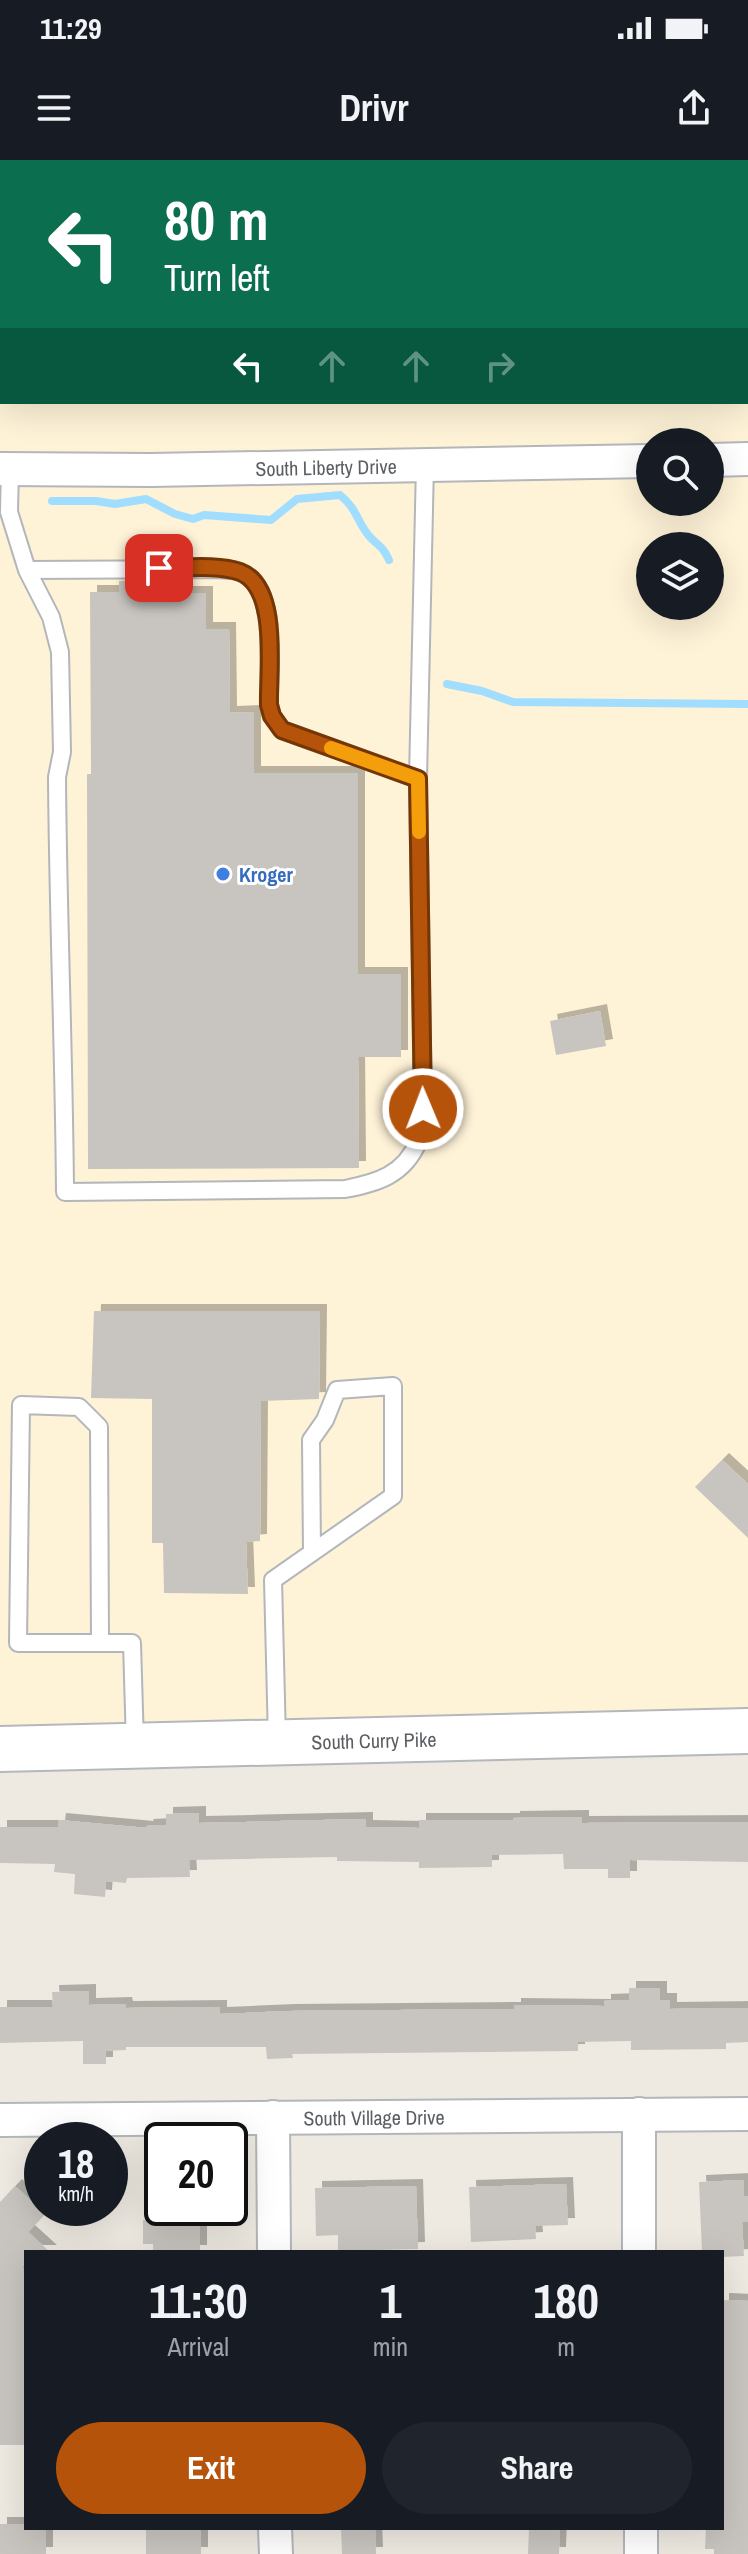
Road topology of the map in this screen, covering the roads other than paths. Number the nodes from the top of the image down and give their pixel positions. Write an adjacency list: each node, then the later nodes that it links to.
1 (748, 459): 2 (street)
2 (724, 460)
3 (636, 461): 4 (street, South Liberty Drive)
4 (425, 464): 5 (street, South Liberty Drive); 7 (lane)
5 (5, 469): 6 (lane)
6 (27, 570): 7 (lane); 7 (lane)
7 (418, 779)
8 (312, 1553): 8 (lane); 11 (lane)
9 (100, 1643): 9 (lane); 12 (lane)
10 (748, 1731): 11 (main road, South Curry Pike)
11 (277, 1742): 12 (main road, South Curry Pike)
12 (135, 1747): 13 (main road, South Curry Pike)
13 (0, 1749)
14 (639, 2114): 15 (street, South Village Drive); 16 (street, South Village Drive); 19 (street)
15 (748, 2114)
16 (273, 2117): 17 (street, South Village Drive); 18 (street)
17 (0, 2120)
18 (274, 2250)
19 (639, 2250)
20 (275, 2530): 22 (street)
21 (641, 2530): 23 (street)
22 (276, 2554)
23 (641, 2554)

